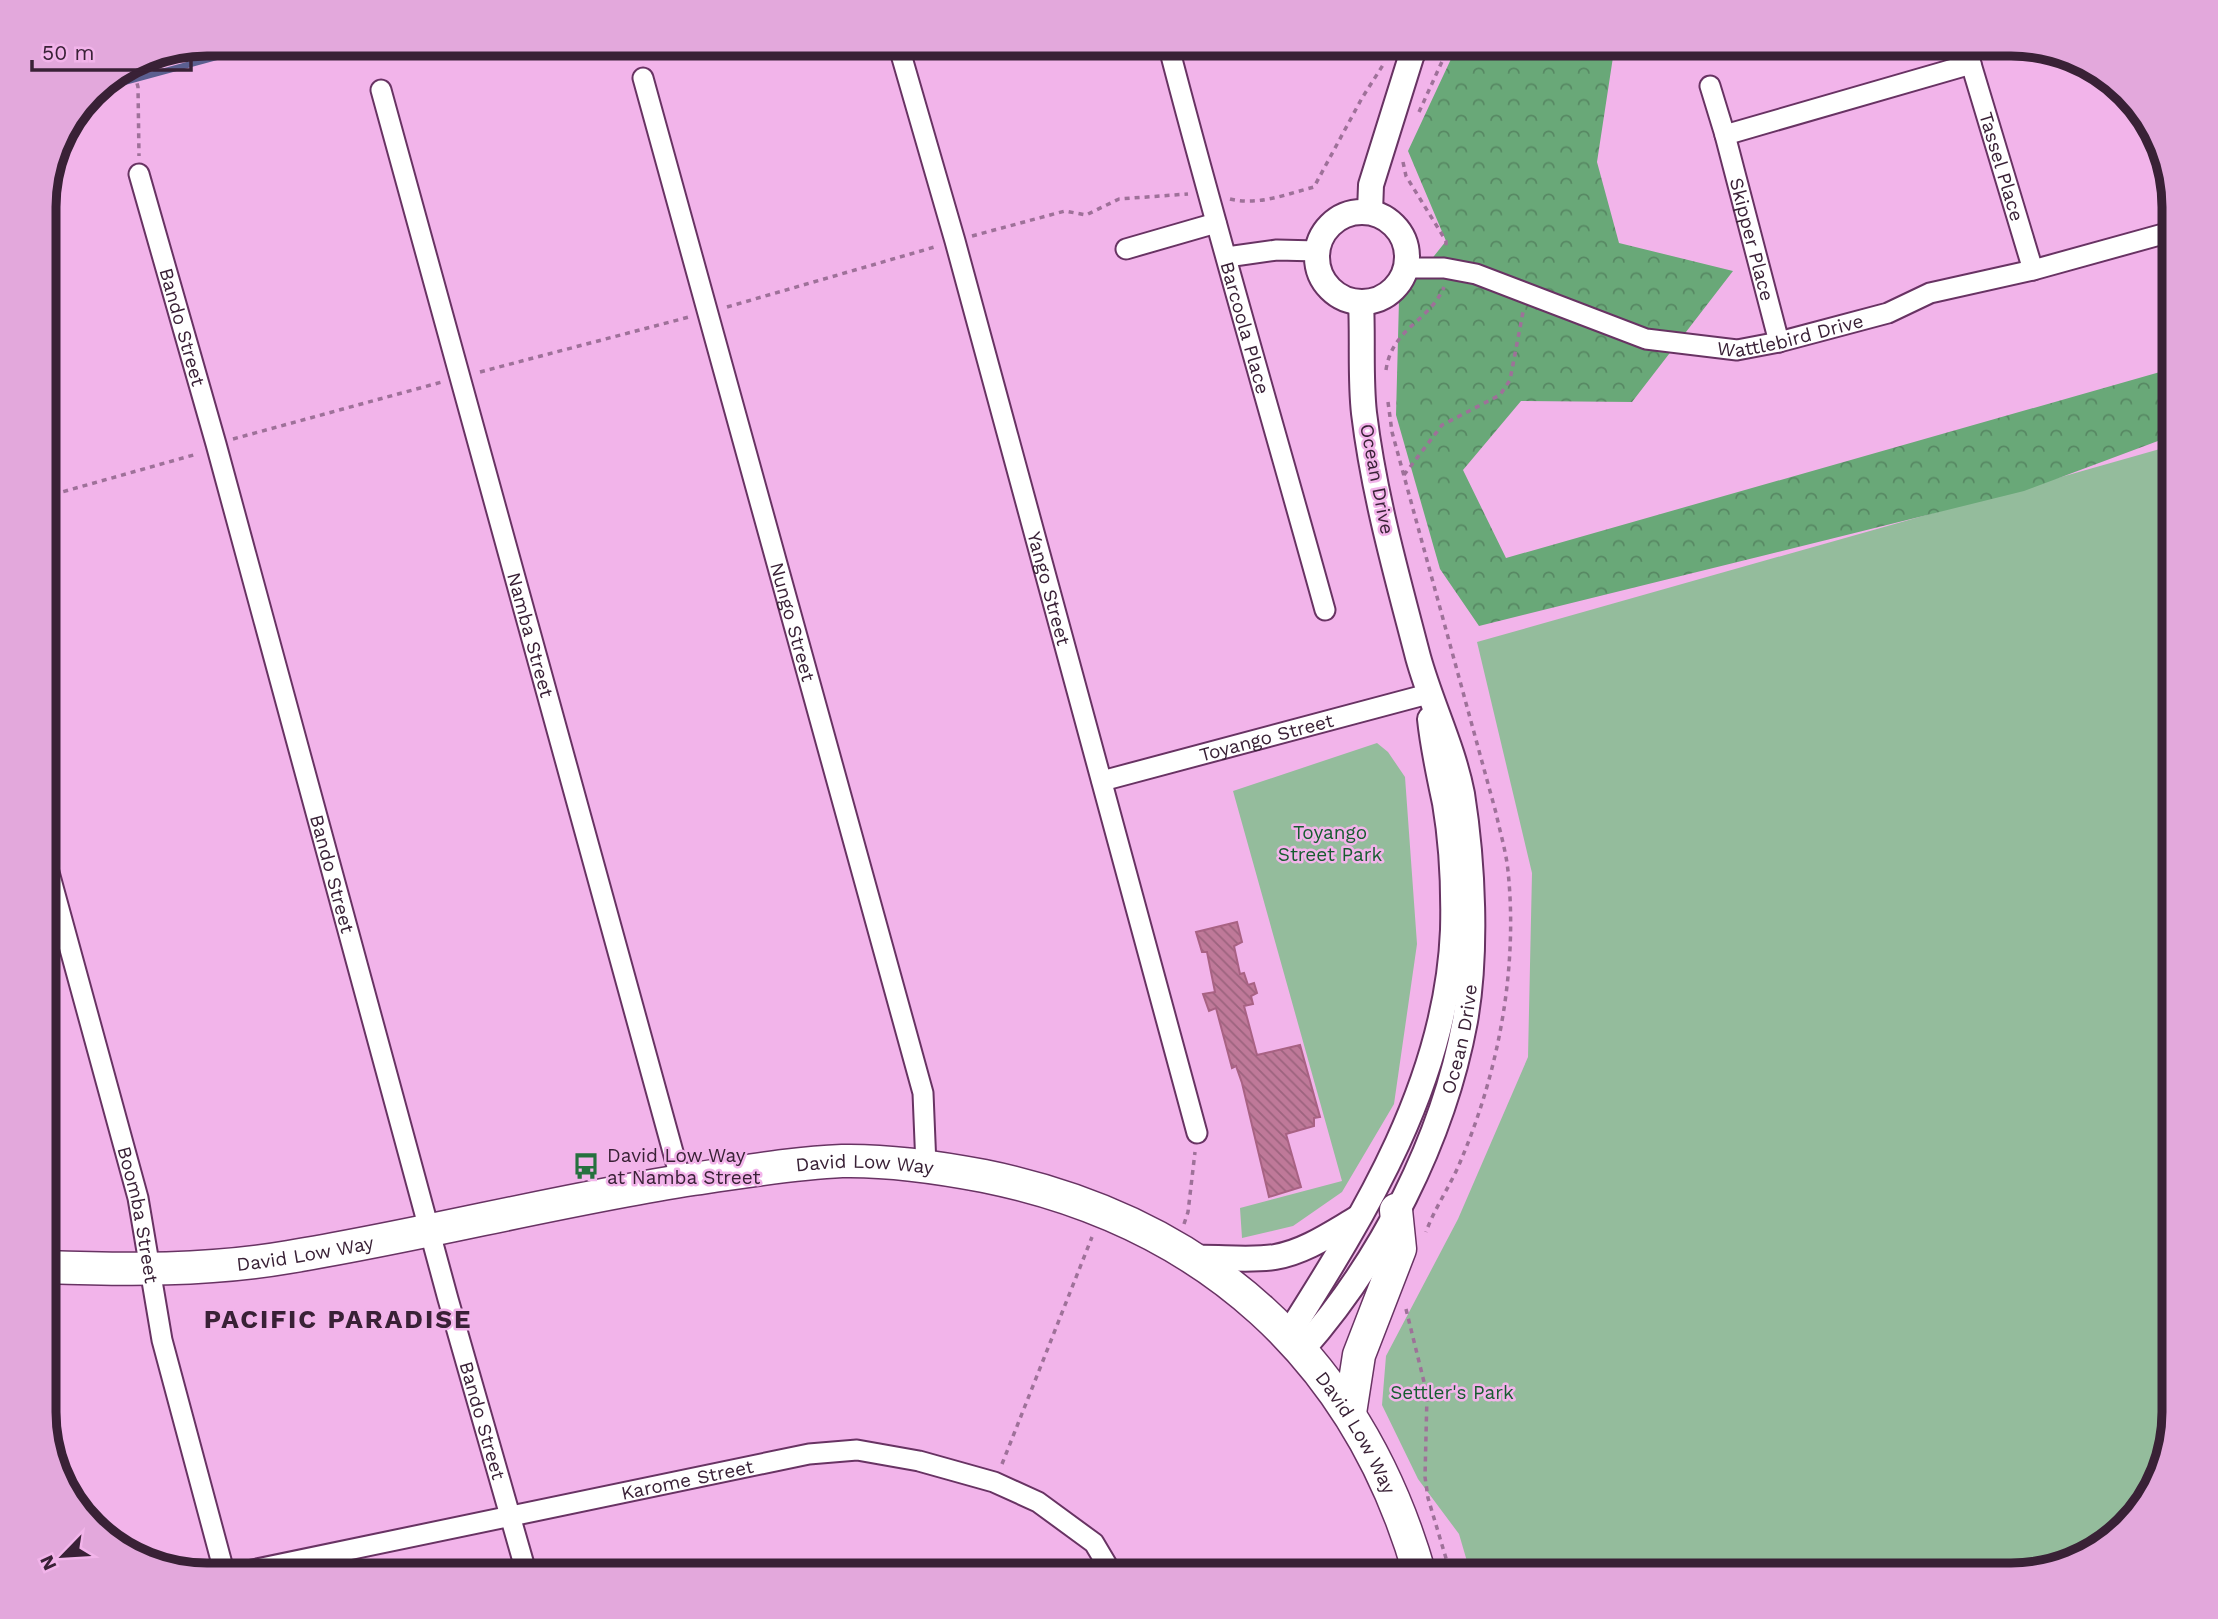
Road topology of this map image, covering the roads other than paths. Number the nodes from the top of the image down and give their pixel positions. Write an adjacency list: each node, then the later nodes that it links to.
1 (901, 56): 23 (street, Yango Street)
2 (1171, 56): 12 (street, Barcoola Place)
3 (1411, 56): 11 (street)
4 (1969, 56): 5 (street, Tassel Place)
5 (1971, 64): 9 (street); 18 (street, Tassel Place)
6 (643, 78): 26 (street, Nungo Street)
7 (1710, 86): 9 (street, Skipper Place)
8 (381, 90): 27 (street, Namba Street)
9 (1726, 135): 20 (street, Skipper Place)
10 (139, 174): 30 (street, Bando Street)
11 (1370, 212): 15 (street); 17 (street)
12 (1216, 223): 14 (street); 16 (street, Barcoola Place)
13 (2162, 234): 18 (street, Wattlebird Drive)
14 (1126, 250)
15 (1318, 251): 16 (street); 19 (street)
16 (1227, 257): 21 (street, Barcoola Place)
17 (1406, 268): 19 (street); 20 (street, Wattlebird Drive)
18 (2033, 270): 20 (street, Wattlebird Drive)
19 (1361, 302): 22 (street, Ocean Drive)
20 (1779, 342)
21 (1325, 610)
22 (1428, 694): 23 (street, Toyango Street); 28 (street, Ocean Drive); 29 (street, Ocean Drive)
23 (1102, 781): 25 (street, Yango Street)
24 (56, 898): 33 (street, Boomba Street)
25 (1197, 1133)
26 (926, 1166): 27 (main road, David Low Way); 31 (main road, David Low Way)
27 (681, 1181): 30 (main road, David Low Way)
28 (1396, 1210): 34 (street, Ocean Drive); 35 (main road)
29 (1359, 1218): 31 (street); 34 (street, Ocean Drive)
30 (429, 1230): 33 (main road, David Low Way); 36 (street, Bando Street)
31 (1185, 1253): 34 (main road, David Low Way)
32 (56, 1268): 33 (main road, David Low Way)
33 (151, 1269): 37 (street, Boomba Street)
34 (1295, 1343): 35 (main road, David Low Way)
35 (1350, 1413): 41 (main road, David Low Way)
36 (511, 1517): 38 (street, Karome Street); 39 (street, Bando Street); 40 (street, Karome Street)
37 (224, 1563)
38 (286, 1563)
39 (524, 1563)
40 (1106, 1563)
41 (1416, 1563)

